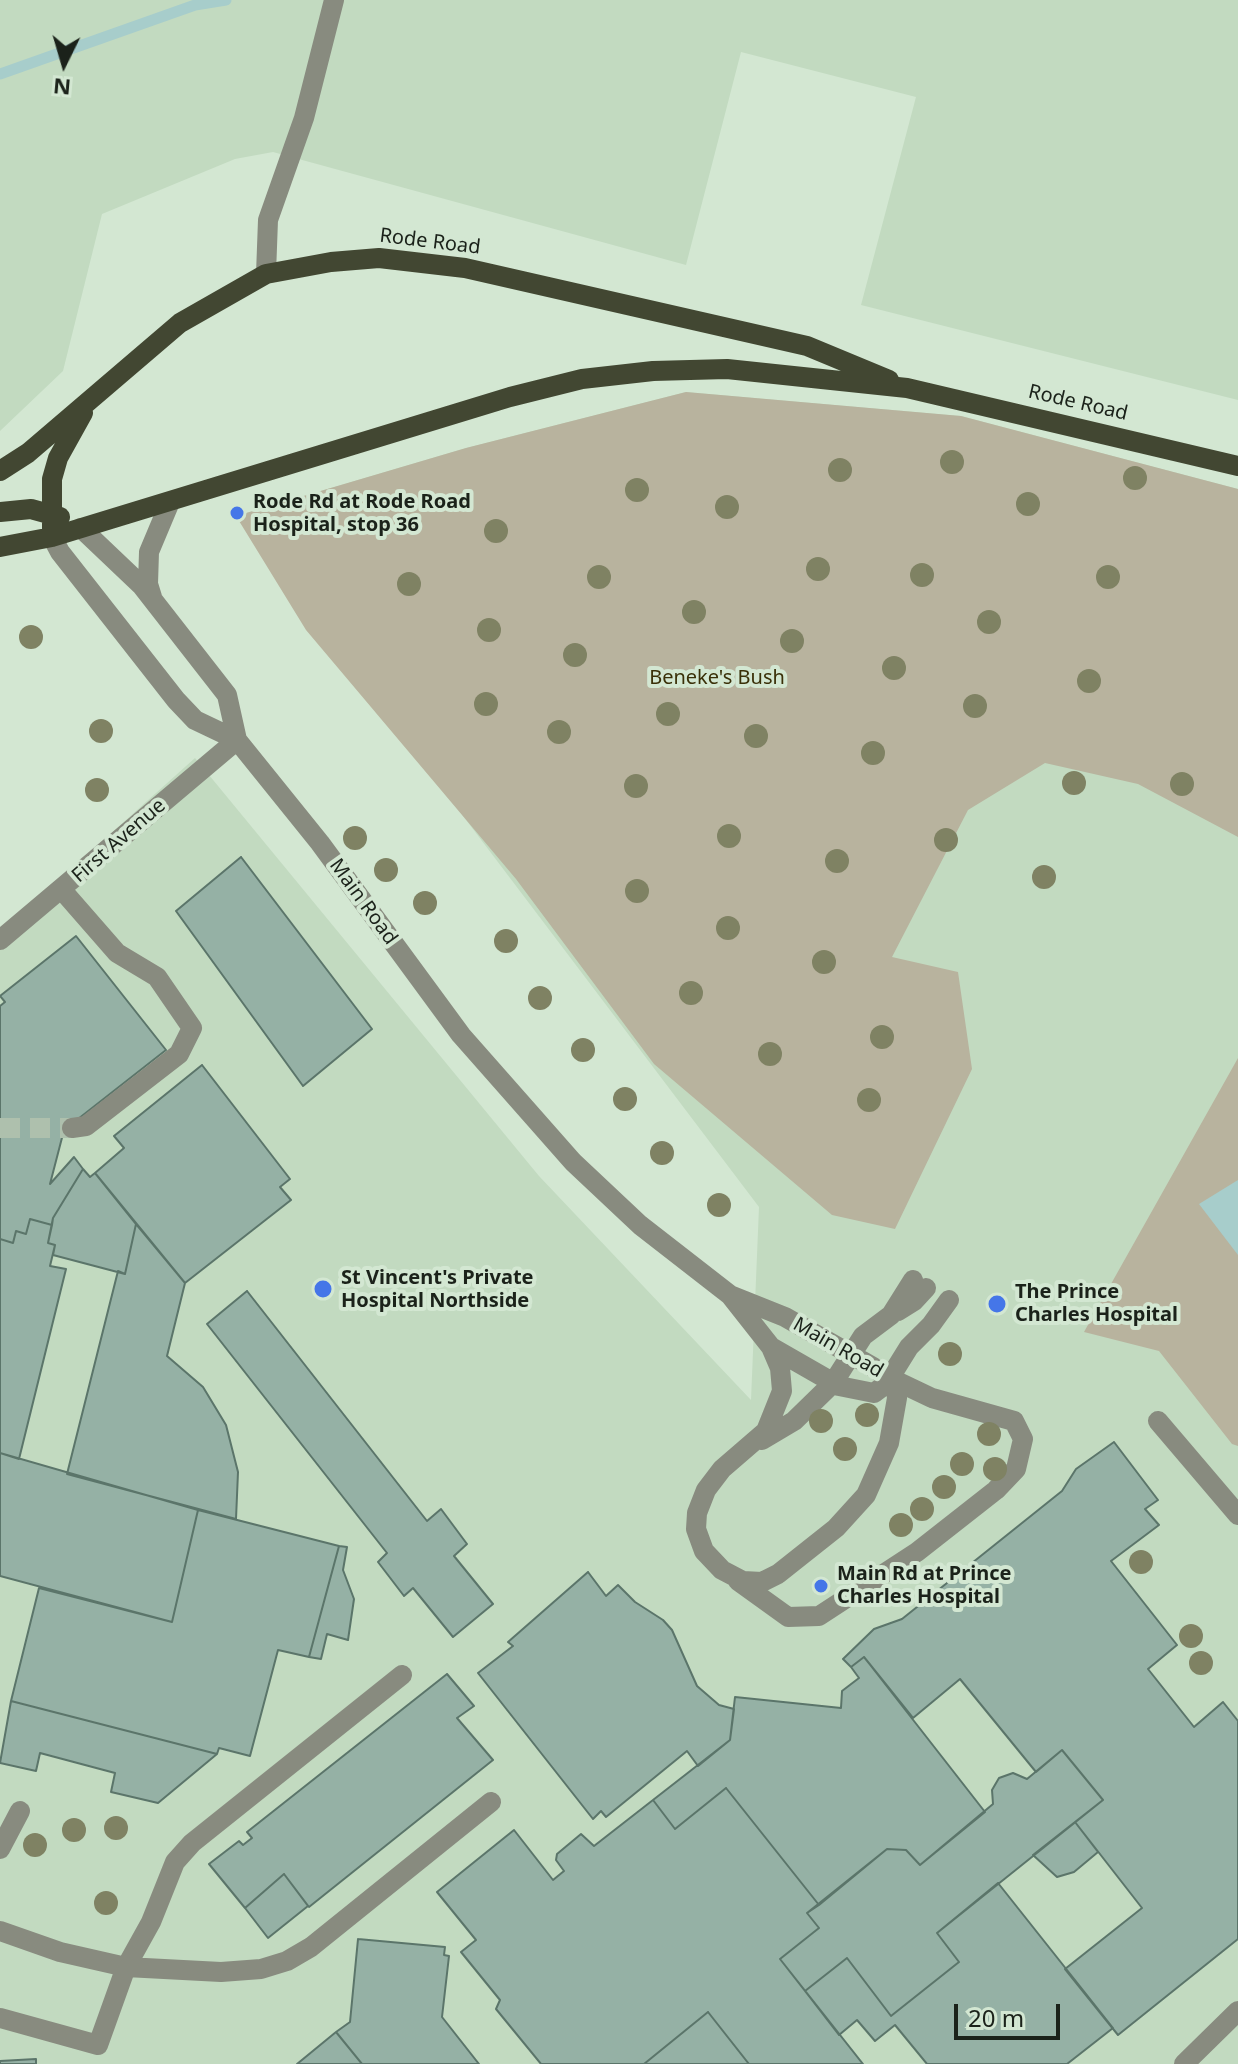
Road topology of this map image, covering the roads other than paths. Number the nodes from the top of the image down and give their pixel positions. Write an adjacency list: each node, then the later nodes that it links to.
1 (334, 0): 2 (street)
2 (266, 274): 3 (main road, Rode Road); 4 (main road, Rode Road)
3 (103, 388): 6 (main road, Rode Road); 9 (main road)
4 (907, 388): 5 (main road, Rode Road); 7 (main road, Rode Road)
5 (1238, 466)
6 (0, 471)
7 (170, 502): 10 (main road, Rode Road); 13 (street)
8 (0, 512): 9 (main road)
9 (50, 512): 10 (main road); 11 (main road)
10 (81, 528): 11 (main road, Rode Road); 13 (street, Main Road)
11 (52, 537): 12 (main road, Rode Road); 14 (street, Main Road)
12 (0, 547)
13 (153, 599): 14 (street, Main Road)
14 (237, 740): 15 (street, First Avenue); 19 (street, Main Road)
15 (62, 890): 16 (street, First Avenue); 17 (street)
16 (0, 940)
17 (72, 1128)
18 (919, 1284): 22 (street)
19 (730, 1295): 21 (street, Main Road); 22 (street, Main Road)
20 (949, 1300): 23 (street)
21 (771, 1347): 24 (street); 26 (street, Main Road)
22 (853, 1355): 23 (street, Main Road); 24 (street)
23 (890, 1378): 24 (street); 28 (street, Main Road); 28 (street)
24 (833, 1383): 26 (street)
25 (1158, 1421): 27 (street)
26 (756, 1443): 28 (street, Main Road)
27 (1238, 1515)
28 (733, 1576)
29 (402, 1675): 34 (street)
30 (491, 1802): 34 (street)
31 (20, 1811): 32 (street)
32 (0, 1849)
33 (0, 1931): 34 (street)
34 (126, 1967): 36 (street)
35 (1238, 2011): 37 (street)
36 (0, 2018)
37 (1184, 2064)

